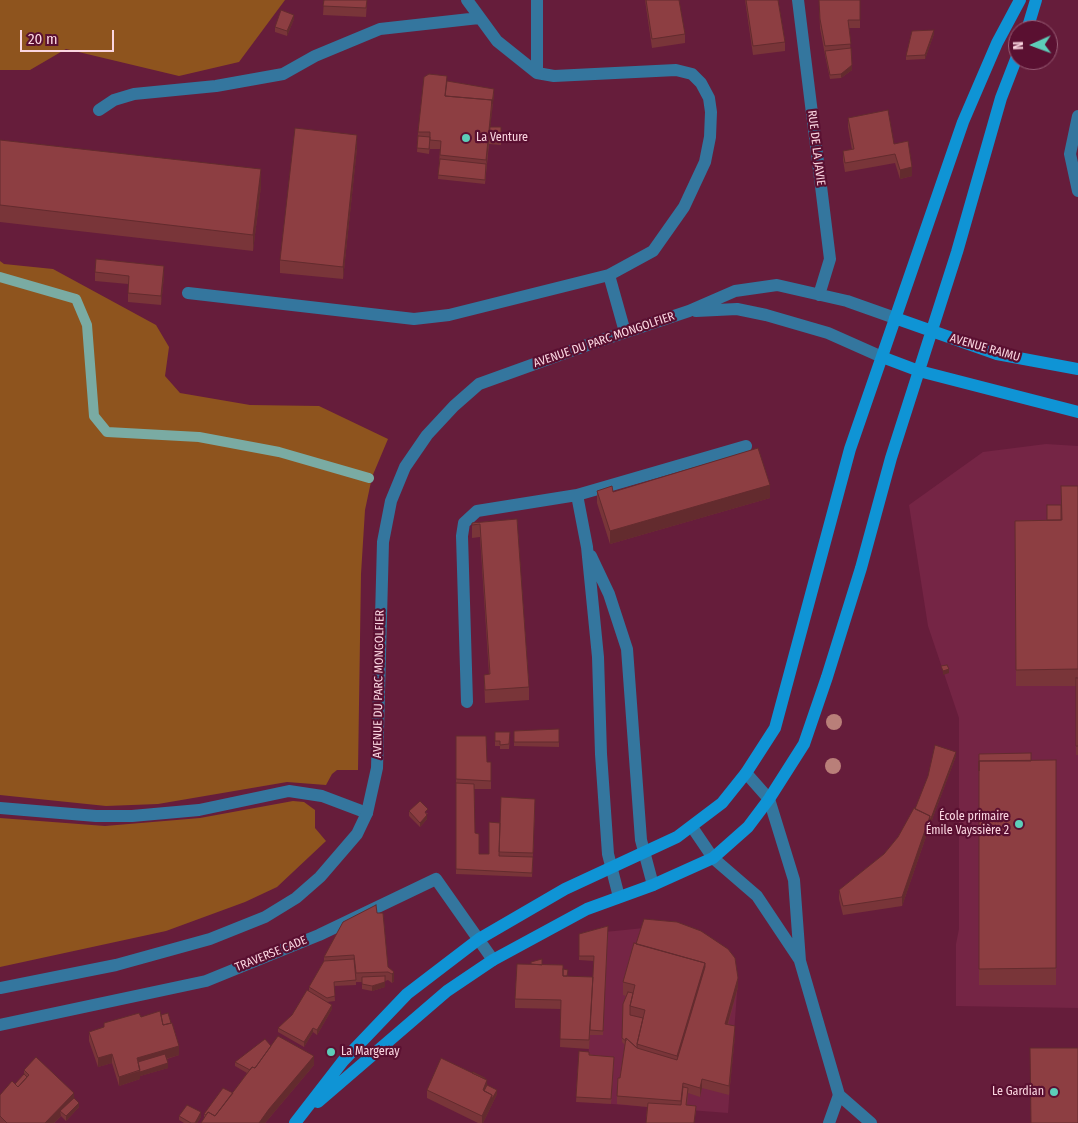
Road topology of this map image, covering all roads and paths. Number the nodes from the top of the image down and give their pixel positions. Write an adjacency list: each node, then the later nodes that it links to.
1 (467, 0): 6 (street)
2 (537, 0): 9 (street)
3 (798, 0): 15 (street, RUE DE LA JAVIE)
4 (1020, 0): 17 (main road)
5 (1036, 0): 7 (main road)
6 (479, 18): 9 (street); 10 (street)
7 (1030, 20)
8 (1012, 70): 19 (main road)
9 (537, 73): 13 (street)
10 (99, 110)
11 (1078, 116): 12 (street)
12 (1078, 191)
13 (609, 276): 14 (street); 18 (street)
14 (188, 293)
15 (819, 294): 16 (street, AVENUE DU PARC MONGOLFIER); 17 (street, AVENUE DU PARC MONGOLFIER)
16 (689, 311): 18 (street, AVENUE DU PARC MONGOLFIER); 20 (street, AVENUE DU PARC MONGOLFIER)
17 (895, 318): 19 (main road, AVENUE RAIMU); 20 (main road)
18 (625, 332): 31 (street, AVENUE DU PARC MONGOLFIER)
19 (931, 332): 21 (main road, AVENUE RAIMU); 22 (main road)
20 (882, 357): 22 (main road); 28 (main road)
21 (1078, 369)
22 (919, 371): 23 (main road); 29 (main road)
23 (1078, 412)
24 (746, 446): 25 (street)
25 (578, 495): 26 (street); 27 (street)
26 (587, 547): 33 (street); 35 (street)
27 (467, 702)
28 (746, 773): 29 (street); 32 (main road)
29 (769, 799): 34 (main road); 40 (street)
30 (0, 808): 31 (street)
31 (368, 813): 41 (street, AVENUE DU PARC MONGOLFIER)
32 (692, 827): 33 (main road); 34 (street)
33 (644, 853): 35 (main road); 36 (street)
34 (713, 858): 36 (main road); 40 (street)
35 (612, 866): 37 (street); 38 (main road)
36 (654, 885): 37 (main road)
37 (619, 897): 39 (main road)
38 (479, 939): 39 (street, TRAVERSE CADE); 42 (street, TRAVERSE CADE); 44 (main road)
39 (493, 960): 44 (main road)
40 (800, 961): 43 (street)
41 (0, 988)
42 (0, 1025)
43 (839, 1095): 45 (street); 46 (street)
44 (296, 1121)
45 (829, 1123)
46 (871, 1123)

